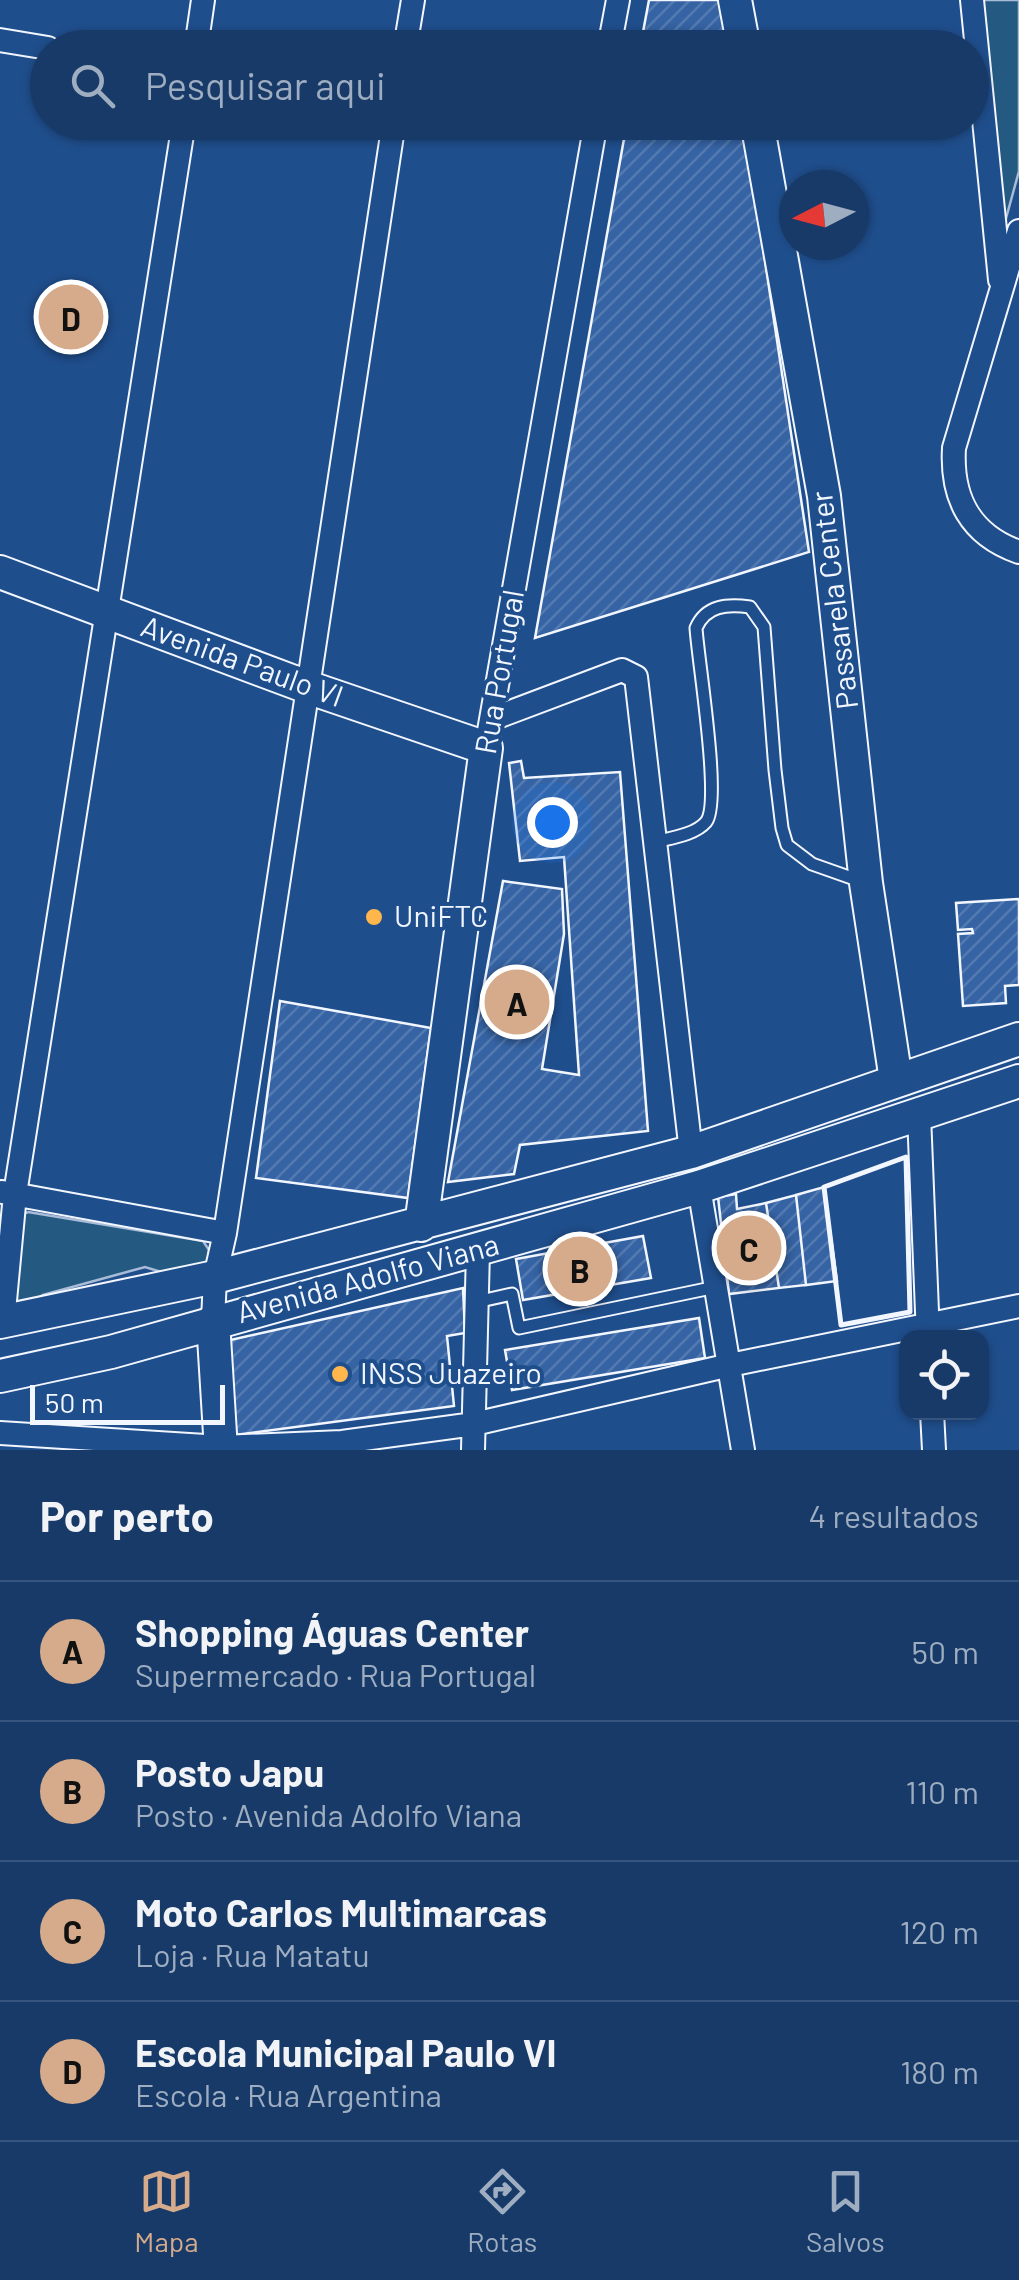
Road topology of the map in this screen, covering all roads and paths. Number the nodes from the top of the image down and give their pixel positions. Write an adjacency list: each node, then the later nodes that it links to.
1 (203, 0): 6 (street)
2 (413, 0): 7 (street)
3 (618, 0): 8 (street)
4 (735, 0): 9 (street)
5 (972, 0): 10 (street)
6 (199, 30)
7 (409, 30)
8 (612, 30)
9 (741, 30)
10 (975, 30)
11 (0, 40): 12 (street)
12 (30, 45)
13 (181, 140): 22 (street)
14 (391, 140): 23 (street)
15 (593, 140): 24 (street, Rua Portugal)
16 (760, 140): 26 (street, Passarela Center)
17 (986, 140): 19 (street)
18 (1019, 231): 19 (street)
19 (1001, 292): 20 (street)
20 (1019, 552)
21 (0, 572): 22 (street, Avenida Paulo VI)
22 (107, 612): 23 (street, Avenida Paulo VI); 33 (street)
23 (310, 688): 24 (street, Avenida Paulo VI); 35 (street)
24 (489, 734): 25 (street); 34 (street, Rua Portugal)
25 (655, 842): 26 (lane); 31 (street)
26 (866, 883): 28 (street, Passarela Center)
27 (1019, 1040): 28 (street, Avenida Adolfo Viana)
28 (896, 1080): 31 (street, Avenida Adolfo Viana)
29 (1019, 1081): 30 (street, Avenida Adolfo Viana)
30 (919, 1115): 32 (street, Avenida Adolfo Viana); 43 (street)
31 (691, 1152): 34 (street, Avenida Adolfo Viana)
32 (698, 1187): 36 (street, Avenida Adolfo Viana); 38 (street)
33 (8, 1193): 35 (street); 42 (street)
34 (421, 1225): 37 (street, Avenida Adolfo Viana)
35 (225, 1233): 37 (street)
36 (478, 1250): 39 (street); 41 (street, Avenida Adolfo Viana)
37 (215, 1278): 41 (street); 42 (street, Avenida Adolfo Viana)
38 (716, 1287): 39 (lane); 45 (street)
39 (476, 1302): 48 (street)
40 (1019, 1306): 43 (street)
41 (213, 1320): 46 (street, Avenida Adolfo Viana); 50 (street)
42 (2, 1322)
43 (928, 1330)
44 (899, 1335): 45 (street)
45 (730, 1365): 48 (street); 52 (street)
46 (0, 1376)
47 (932, 1420): 53 (street)
48 (474, 1424): 50 (street); 51 (street)
49 (0, 1433): 50 (street)
50 (221, 1448)
51 (472, 1450)
52 (743, 1450)
53 (934, 1450)

